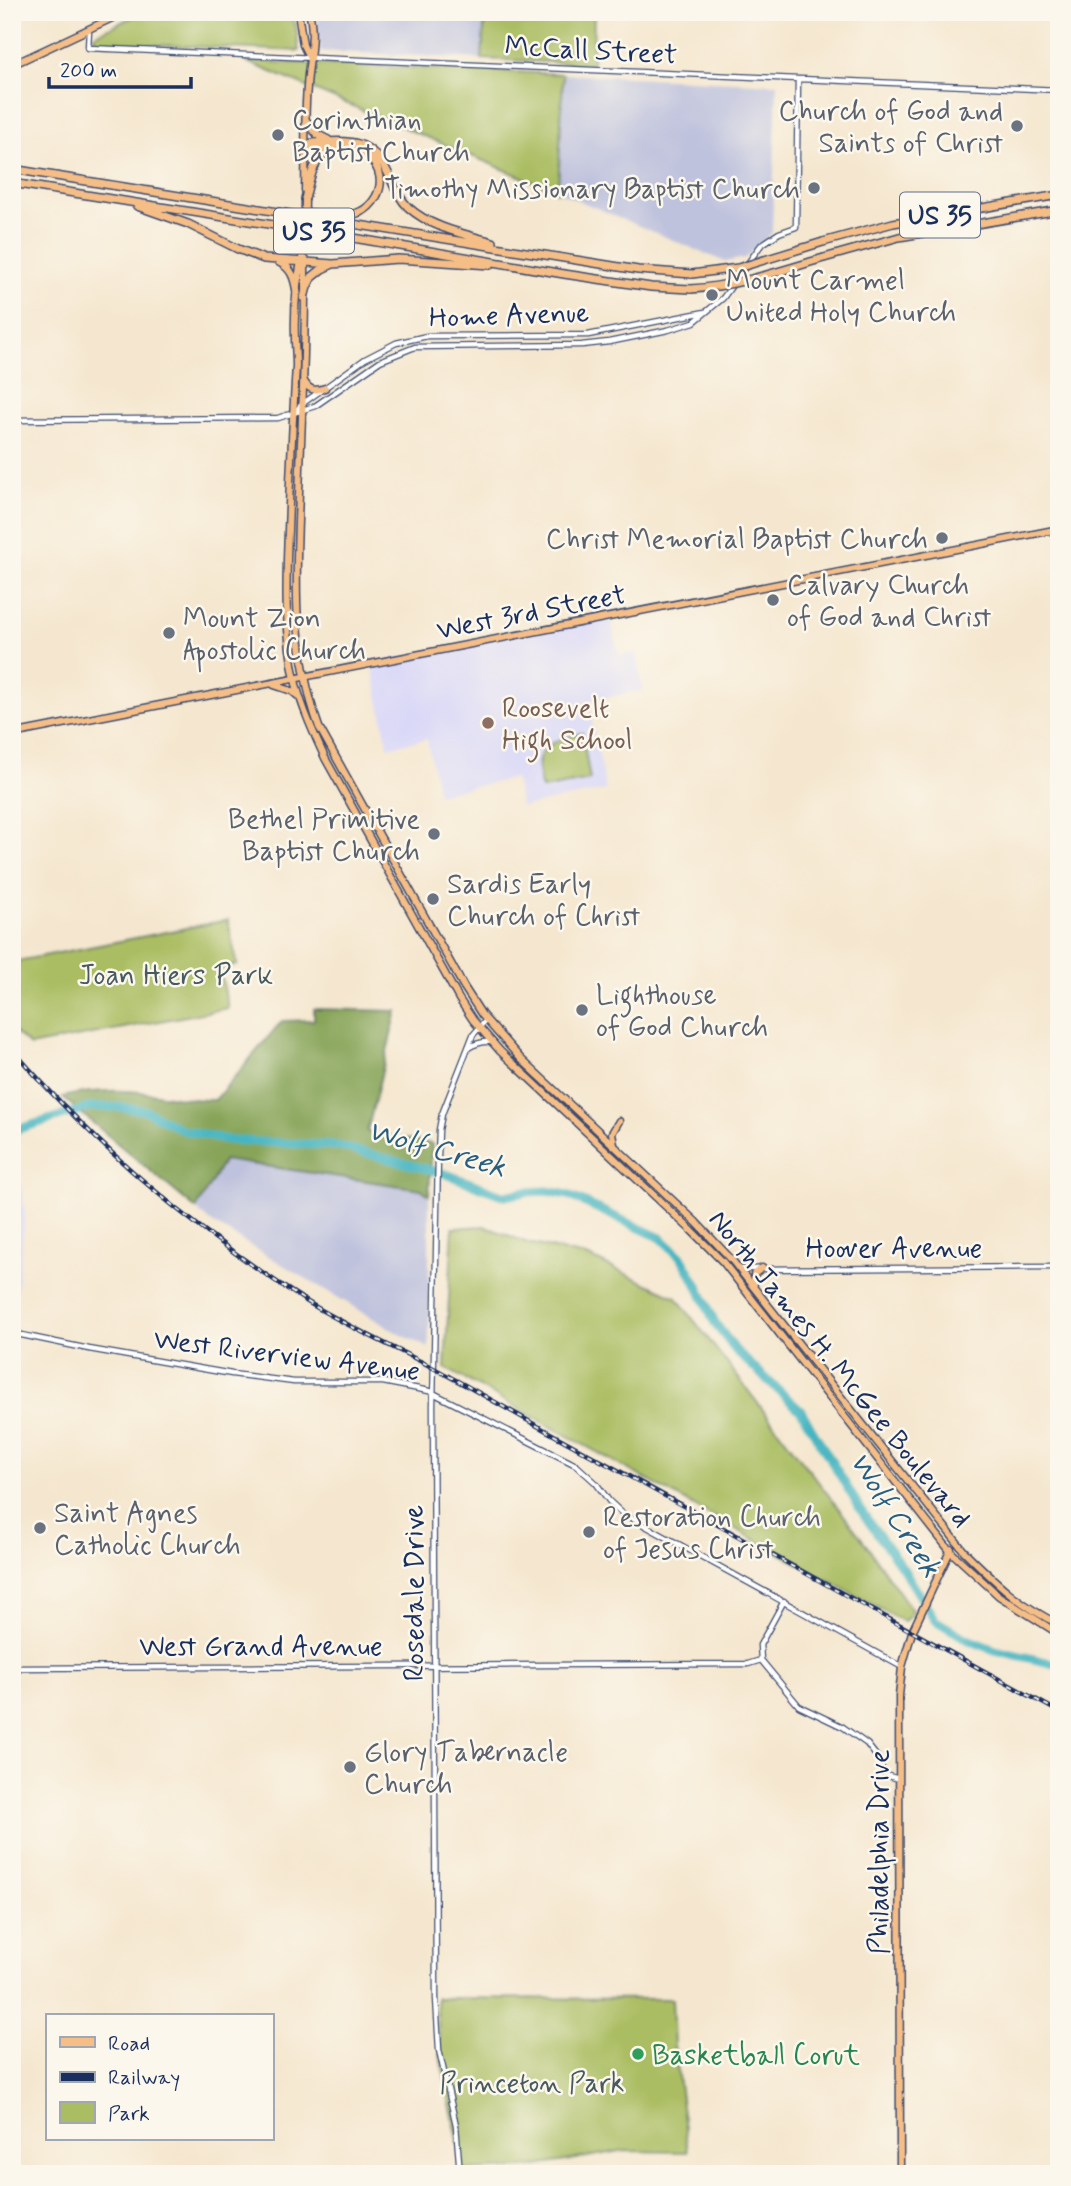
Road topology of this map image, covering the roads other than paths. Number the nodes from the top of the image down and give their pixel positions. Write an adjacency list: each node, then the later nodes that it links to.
1 (125, 12): 4 (main road)
2 (298, 12): 5 (main road)
3 (309, 12): 5 (main road)
4 (89, 30): 5 (street, McCall Street); 6 (main road)
5 (309, 57): 7 (street, McCall Street); 9 (main road)
6 (12, 65)
7 (799, 79): 8 (street, McCall Street); 27 (street, Home Avenue)
8 (1059, 90)
9 (306, 122): 10 (highway); 12 (main road)
10 (336, 141): 12 (highway); 20 (highway)
11 (343, 148): 12 (highway); 16 (highway); 19 (highway)
12 (306, 149): 16 (main road)
13 (12, 169): 19 (highway, US 35)
14 (12, 183): 17 (highway, US 35)
15 (1059, 195): 20 (highway, US 35, bridge)
16 (305, 199): 22 (main road, bridge)
17 (123, 201): 21 (highway); 24 (highway, US 35)
18 (1059, 210): 24 (highway, US 35, bridge)
19 (279, 212): 20 (highway, US 35)
20 (513, 249)
21 (274, 261): 22 (highway); 25 (highway)
22 (302, 262): 23 (highway); 25 (main road, North James H. McGee Boulevard); 26 (main road, North James H. McGee Boulevard)
23 (333, 264): 24 (highway); 26 (highway)
24 (505, 265)
25 (296, 293): 31 (main road, North James H. McGee Boulevard)
26 (304, 299): 28 (main road, North James H. McGee Boulevard)
27 (706, 312): 29 (street, Home Avenue); 30 (street, Home Avenue)
28 (303, 381): 29 (main road); 30 (main road, North James H. McGee Boulevard)
29 (325, 388): 30 (street, Home Avenue)
30 (302, 408): 31 (street, Home Avenue); 34 (main road, North James H. McGee Boulevard)
31 (293, 414): 32 (street); 35 (main road, North James H. McGee Boulevard)
32 (12, 420)
33 (1059, 529): 34 (main road, West 3rd Street)
34 (305, 677): 35 (main road, West 3rd Street); 39 (main road, North James H. McGee Boulevard)
35 (295, 679): 36 (main road, West 3rd Street); 37 (main road, North James H. McGee Boulevard)
36 (268, 684): 37 (main road); 38 (main road, West 3rd Street)
37 (301, 699): 40 (main road, North James H. McGee Boulevard)
38 (12, 734)
39 (486, 1020): 40 (street, Rosedale Drive); 44 (main road, North James H. McGee Boulevard)
40 (480, 1028): 41 (main road, North James H. McGee Boulevard); 42 (street, Rosedale Drive)
41 (493, 1042): 42 (street); 48 (main road, North James H. McGee Boulevard)
42 (468, 1049): 51 (street, Rosedale Drive)
43 (618, 1121): 44 (main road)
44 (615, 1145): 46 (main road, North James H. McGee Boulevard)
45 (1059, 1267): 47 (street, Hoover Avenue)
46 (739, 1268): 47 (street, Hoover Avenue); 48 (street); 49 (main road, North James H. McGee Boulevard)
47 (762, 1268): 49 (main road)
48 (732, 1274): 53 (main road, North James H. McGee Boulevard)
49 (754, 1286): 52 (main road, North James H. McGee Boulevard)
50 (12, 1333): 51 (street, West Riverview Avenue)
51 (433, 1392): 54 (street, West Riverview Avenue); 58 (street, Rosedale Drive)
52 (955, 1541): 53 (main road, Philadelphia Drive); 55 (main road, North James H. McGee Boulevard)
53 (950, 1551): 56 (main road, North James H. McGee Boulevard); 59 (main road, Philadelphia Drive)
54 (784, 1601): 57 (street); 59 (street, West Riverview Avenue)
55 (1059, 1624)
56 (1059, 1634)
57 (761, 1660): 58 (street, West Grand Avenue); 61 (street)
58 (434, 1665): 60 (street, West Grand Avenue); 62 (street, Rosedale Drive)
59 (902, 1667): 61 (main road, Philadelphia Drive)
60 (12, 1668)
61 (899, 1779): 63 (main road, Philadelphia Drive)
62 (460, 2174)
63 (900, 2174)

